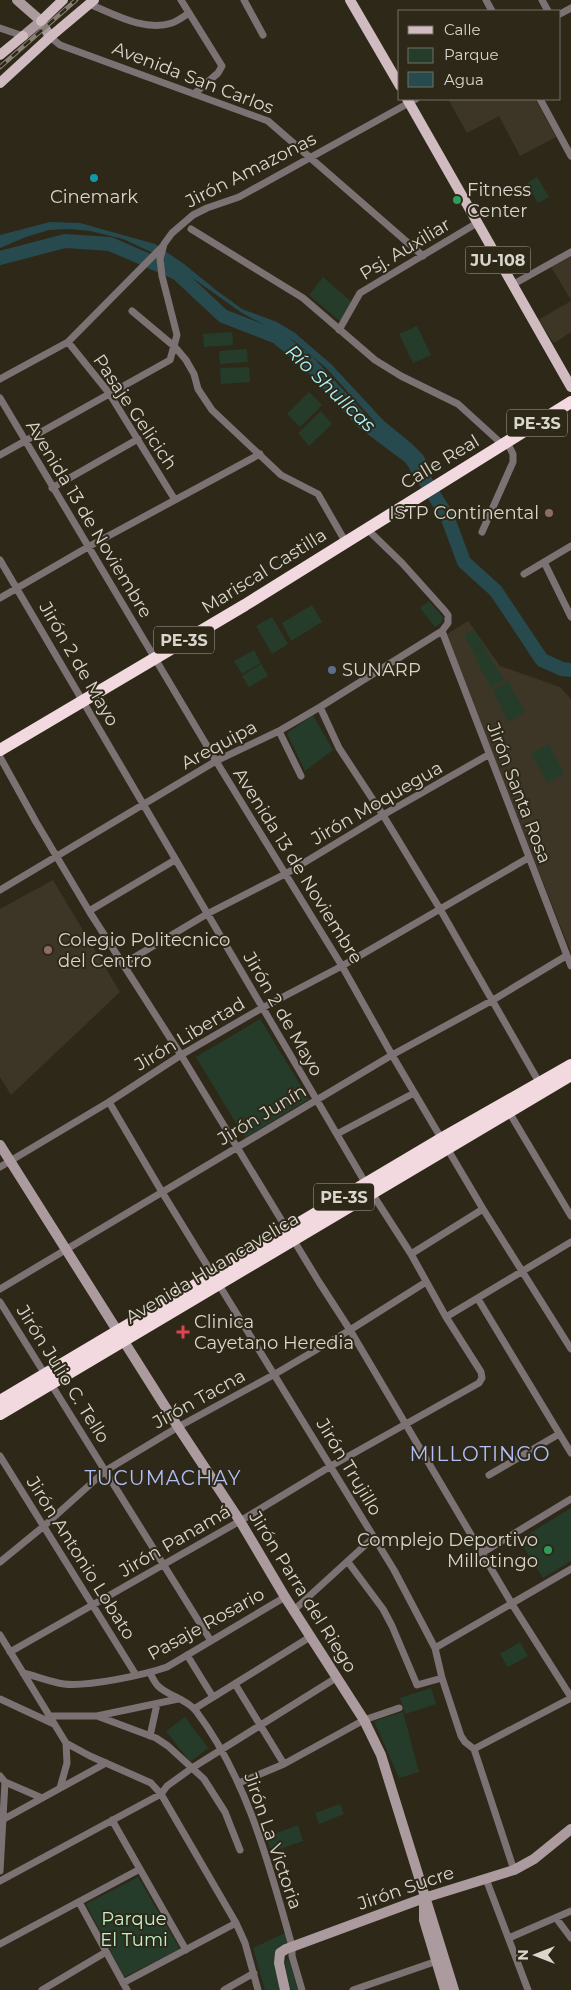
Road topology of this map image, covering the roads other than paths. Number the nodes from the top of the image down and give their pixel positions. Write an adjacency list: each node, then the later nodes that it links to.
1 (17, 0): 8 (street)
2 (63, 0): 8 (main road)
3 (181, 0): 7 (street)
4 (244, 0): 10 (street)
5 (350, 0): 15 (main road)
6 (91, 2): 7 (street); 12 (main road)
7 (189, 14): 16 (street)
8 (41, 21): 11 (street); 12 (street)
9 (0, 28): 11 (street)
10 (263, 34)
11 (23, 36): 13 (main road)
12 (50, 37): 14 (main road); 16 (street, Avenida San Carlos)
13 (0, 55)
14 (0, 83)
15 (398, 83)
16 (194, 94): 20 (street, Avenida San Carlos)
17 (411, 100): 20 (street, Jirón Amazonas); 21 (main road, JU-108)
18 (541, 100): 19 (street)
19 (571, 156)
20 (309, 158): 23 (street, Jirón Amazonas); 25 (street, Avenida San Carlos)
21 (477, 223): 25 (street, Psj. Auxiliar); 26 (main road, JU-108)
22 (191, 230): 28 (street)
23 (164, 244): 29 (street, Jirón Amazonas); 30 (street)
24 (571, 252): 26 (street)
25 (422, 256): 28 (street, Psj. Auxiliar)
26 (512, 285): 32 (main road, JU-108)
27 (132, 311): 30 (street)
28 (339, 330): 38 (street)
29 (68, 342): 31 (street, Jirón Amazonas); 33 (street, Pasaje Gelicich)
30 (175, 347): 33 (street); 39 (street)
31 (0, 378)
32 (571, 386)
33 (109, 394): 36 (street, Pasaje Gelicich); 37 (street)
34 (0, 398): 37 (street, Avenida 13 de Noviembre)
35 (571, 402): 38 (highway, Calle Real / PE-3S)
36 (138, 439): 41 (street); 42 (street, Pasaje Gelicich)
37 (24, 442): 40 (street); 41 (street, Avenida 13 de Noviembre)
38 (503, 445): 43 (highway, Calle Real / PE-3S); 44 (street, Calle Real)
39 (260, 454): 42 (street); 45 (street)
40 (0, 455)
41 (52, 488): 47 (street, Avenida 13 de Noviembre)
42 (175, 500): 47 (street)
43 (366, 528): 45 (highway, Mariscal Castilla / PE-3S); 54 (street, Arequipa)
44 (482, 532)
45 (345, 541): 55 (highway, Mariscal Castilla / PE-3S)
46 (571, 546): 49 (street)
47 (88, 547): 51 (street); 55 (street, Avenida 13 de Noviembre)
48 (0, 560): 51 (street, Jirón 2 de Mayo)
49 (544, 562): 50 (street); 53 (street)
50 (524, 574)
51 (17, 588): 52 (street); 56 (street, Jirón 2 de Mayo)
52 (0, 598)
53 (571, 617)
54 (442, 631): 57 (street, Arequipa); 60 (street, Jirón Santa Rosa)
55 (154, 657): 56 (highway, Mariscal Castilla / PE-3S); 62 (street, Avenida 13 de Noviembre)
56 (84, 701): 59 (highway, Mariscal Castilla / PE-3S); 64 (street, Jirón 2 de Mayo)
57 (320, 707): 58 (street, Arequipa); 65 (street)
58 (278, 731): 62 (street, Arequipa); 63 (street)
59 (0, 750)
60 (488, 755): 65 (street, Jirón Moquegua); 67 (street, Jirón Santa Rosa)
61 (0, 757): 66 (street)
62 (216, 762): 64 (street, Arequipa); 69 (street, Avenida 13 de Noviembre)
63 (301, 776)
64 (143, 805): 66 (street, Arequipa); 68 (street, Jirón 2 de Mayo)
65 (383, 815): 69 (street, Jirón Moquegua); 71 (street)
66 (56, 857): 70 (street, Arequipa); 72 (street)
67 (528, 858): 71 (street, Jirón Libertad); 74 (street, Jirón Santa Rosa)
68 (175, 860): 72 (street); 73 (street, Jirón 2 de Mayo)
69 (287, 873): 73 (street, Jirón Moquegua); 76 (street, Avenida 13 de Noviembre)
70 (0, 890)
71 (440, 909): 76 (street, Jirón Libertad); 78 (street)
72 (89, 911): 75 (street)
73 (208, 914): 75 (street, Jirón Moquegua); 79 (street, Jirón 2 de Mayo)
74 (566, 956): 77 (street, Jirón Santa Rosa); 78 (street, Jirón Junín)
75 (123, 964): 80 (street)
76 (342, 966): 79 (street, Jirón Libertad); 81 (street, Avenida 13 de Noviembre)
77 (571, 966)
78 (493, 1000): 81 (street, Jirón Junín); 84 (street)
79 (262, 1008): 80 (street, Jirón Libertad); 86 (street, Jirón 2 de Mayo)
80 (181, 1055): 87 (street, Jirón Libertad); 92 (street)
81 (392, 1055): 85 (street, Avenida 13 de Noviembre); 86 (street, Jirón Junín)
82 (571, 1065): 84 (highway, Avenida Huancavelica / PE-3S)
83 (571, 1075): 84 (highway, Avenida Huancavelica / PE-3S)
84 (542, 1087): 88 (highway, Avenida Huancavelica / PE-3S); 90 (highway, Avenida Huancavelica / PE-3S)
85 (414, 1093): 89 (street); 90 (street, Avenida 13 de Noviembre)
86 (317, 1100): 89 (street, Jirón 2 de Mayo); 92 (street, Jirón Junín)
87 (109, 1102): 93 (street, Jirón Libertad); 96 (street, Jirón Trujillo)
88 (508, 1112): 90 (highway, Avenida Huancavelica / PE-3S); 98 (street)
89 (337, 1134): 95 (street, Jirón 2 de Mayo)
90 (444, 1144): 95 (highway, Avenida Huancavelica / PE-3S); 97 (street, Avenida 13 de Noviembre)
91 (0, 1145): 93 (street, Jirón Parra del Riego)
92 (237, 1147): 96 (street, Jirón Junín); 99 (street)
93 (10, 1161): 94 (street, Jirón Libertad); 101 (street, Jirón Parra del Riego)
94 (0, 1167)
95 (369, 1188): 99 (highway, Avenida Huancavelica / PE-3S); 102 (street, Jirón 2 de Mayo)
96 (162, 1192): 101 (street, Jirón Junín); 104 (street, Jirón Trujillo)
97 (483, 1209): 102 (street); 103 (street, Avenida 13 de Noviembre)
98 (571, 1216)
99 (290, 1236): 104 (highway, Avenida Huancavelica / PE-3S); 110 (street)
100 (571, 1242): 103 (street)
101 (66, 1249): 106 (street, Jirón Junín); 111 (street, Jirón Parra del Riego)
102 (411, 1254): 105 (street, Jirón 2 de Mayo)
103 (523, 1271): 107 (street); 112 (street, Avenida 13 de Noviembre)
104 (217, 1280): 111 (highway, Avenida Huancavelica / PE-3S); 113 (street, Jirón Trujillo)
105 (426, 1282): 109 (street, Jirón 2 de Mayo); 110 (street, Jirón Tacna)
106 (0, 1289)
107 (478, 1299): 109 (street); 120 (street)
108 (0, 1302): 115 (street, Jirón Julio C. Tello)
109 (446, 1317): 114 (street, Jirón 2 de Mayo)
110 (350, 1330): 113 (street, Jirón Tacna); 118 (street)
111 (121, 1336): 115 (highway, Avenida Huancavelica / PE-3S); 119 (street, Jirón Parra del Riego)
112 (571, 1348)
113 (275, 1374): 119 (street, Jirón Tacna); 123 (street, Jirón Trujillo)
114 (482, 1378): 118 (street, Jirón Panamá)
115 (47, 1379): 116 (highway, Avenida Huancavelica / PE-3S); 117 (highway, Avenida Huancavelica / PE-3S); 124 (street, Jirón Julio C. Tello)
116 (0, 1401)
117 (0, 1414)
118 (406, 1424): 123 (street, Jirón Panamá); 130 (street)
119 (178, 1427): 124 (street, Jirón Tacna); 127 (street, Jirón Parra del Riego)
120 (559, 1434): 121 (street); 125 (street)
121 (571, 1453)
122 (0, 1456): 128 (street, Jirón Antonio Lobato)
123 (331, 1466): 127 (street, Jirón Panamá); 129 (street, Jirón Trujillo)
124 (105, 1471): 128 (street, Jirón Tacna); 133 (street, Jirón Julio C. Tello)
125 (489, 1475)
126 (571, 1498): 130 (street)
127 (240, 1521): 133 (street, Jirón Panamá); 135 (street, Jirón Parra del Riego)
128 (44, 1526): 131 (street, Jirón Tacna); 136 (street, Jirón Antonio Lobato)
129 (374, 1537): 132 (street); 142 (street, Jirón Trujillo)
130 (482, 1552): 137 (street)
131 (0, 1562)
132 (348, 1562): 138 (street); 149 (street)
133 (164, 1564): 136 (street, Jirón Panamá); 141 (street, Jirón Julio C. Tello)
134 (571, 1569): 137 (street)
135 (285, 1597): 138 (street, Jirón Parra del Riego); 141 (street, Pasaje Rosario)
136 (92, 1604): 143 (street, Jirón Panamá); 147 (street, Jirón Antonio Lobato)
137 (512, 1604): 142 (street); 152 (street)
138 (294, 1610): 140 (street, Jirón Parra del Riego)
139 (0, 1635): 143 (street)
140 (310, 1637): 148 (street, Jirón Parra del Riego); 150 (street)
141 (211, 1641): 144 (street, Pasaje Rosario)
142 (435, 1648): 149 (street, Jirón Trujillo)
143 (10, 1652): 145 (street)
144 (187, 1655): 146 (street, Pasaje Rosario); 151 (street)
145 (23, 1673): 147 (street, Pasaje Rosario); 158 (street)
146 (150, 1673): 147 (street, Pasaje Rosario); 154 (street, Jirón La Victoria)
147 (136, 1675)
148 (336, 1678): 160 (street, Jirón Parra del Riego); 162 (street)
149 (442, 1678): 166 (street, Jirón Trujillo)
150 (235, 1684): 151 (street); 162 (street)
151 (213, 1698): 157 (street)
152 (571, 1698): 166 (street)
153 (0, 1699): 161 (street)
154 (178, 1699): 155 (street); 157 (street, Jirón La Victoria)
155 (157, 1704): 159 (street); 163 (street)
156 (399, 1708): 160 (street)
157 (194, 1709): 165 (street, Jirón La Victoria)
158 (50, 1716): 159 (street); 161 (street)
159 (96, 1716): 163 (street)
160 (364, 1720): 168 (street); 185 (street, Jirón Parra del Riego)
161 (55, 1724): 164 (street)
162 (260, 1725): 165 (street); 168 (street)
163 (150, 1736): 169 (street)
164 (66, 1743): 167 (street); 173 (street)
165 (221, 1749): 169 (street); 172 (street, Jirón La Victoria)
166 (474, 1749): 181 (street, Jirón Trujillo)
167 (106, 1763): 173 (street); 174 (street)
168 (284, 1764): 172 (street)
169 (192, 1768): 174 (street); 179 (street)
170 (0, 1776): 171 (street)
171 (5, 1782): 175 (street); 176 (street)
172 (239, 1783): 193 (street, Jirón La Victoria)
173 (60, 1788): 175 (street)
174 (161, 1794): 177 (street); 189 (street)
175 (42, 1798): 176 (street)
176 (4, 1819): 182 (street)
177 (112, 1820): 180 (street); 184 (street)
178 (571, 1830): 181 (street, Jirón Sucre)
179 (240, 1850)
180 (140, 1869): 186 (street); 194 (street)
181 (514, 1870): 183 (street, Jirón Sucre)
182 (0, 1871)
183 (486, 1879): 185 (street, Jirón Sucre); 190 (street)
184 (0, 1881)
185 (424, 1898): 193 (street, Jirón Sucre); 196 (street, Jirón Parra del Riego)
186 (79, 1902): 192 (street); 195 (street)
187 (571, 1911): 188 (street)
188 (556, 1918): 190 (street); 191 (street)
189 (236, 1924): 194 (street); 197 (street)
190 (508, 1938): 207 (street)
191 (571, 1938)
192 (0, 1944)
193 (292, 1946): 202 (street); 203 (street, Jirón La Victoria)
194 (186, 1950): 198 (street)
195 (106, 1952): 198 (street); 199 (street)
196 (440, 1960): 204 (street); 205 (street, Jirón Parra del Riego); 206 (street, Jirón Parra del Riego)
197 (254, 1973): 200 (street); 201 (street)
198 (125, 1987)
199 (42, 1990)
200 (224, 1990)
201 (258, 1990)
202 (285, 1990)
203 (302, 1990)
204 (353, 1990)
205 (445, 1990)
206 (454, 1990)
207 (528, 1990)

